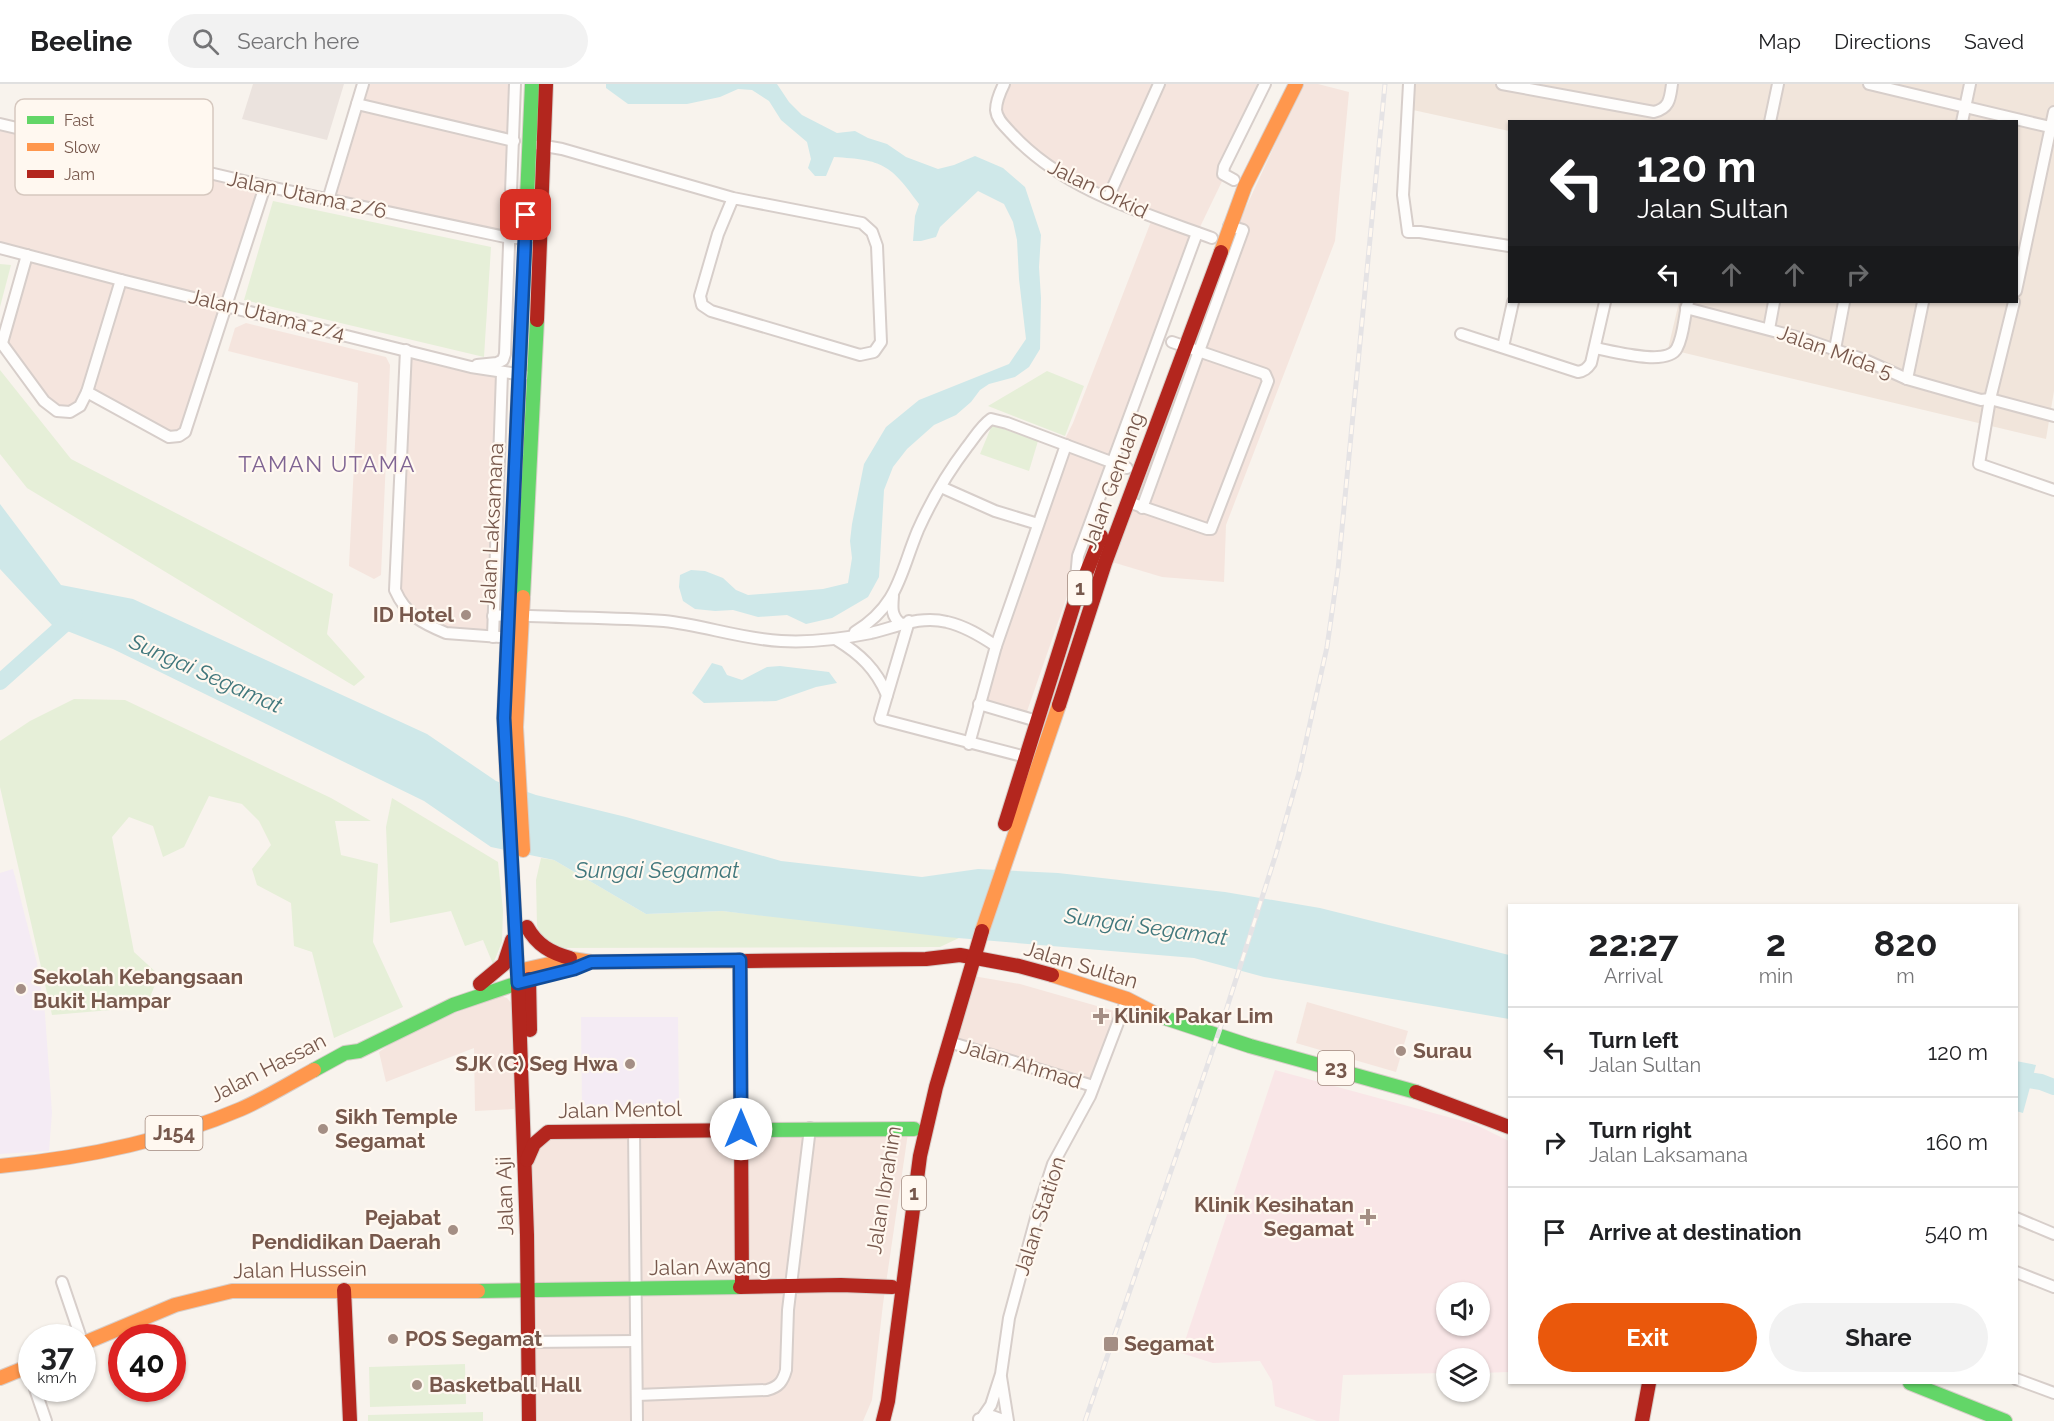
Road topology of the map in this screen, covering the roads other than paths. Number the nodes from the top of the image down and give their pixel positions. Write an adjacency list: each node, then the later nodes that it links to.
1 (363, 84): 17 (street)
2 (515, 84): 25 (street)
3 (532, 84): 26 (main road, Jalan Laksamana)
4 (546, 84): 27 (main road, Jalan Laksamana)
5 (1004, 84): 32 (street, Jalan Orkid)
6 (1159, 84): 32 (street)
7 (1265, 84): 29 (street)
8 (1281, 84): 29 (main road)
9 (1296, 84): 56 (main road, Jalan Genuang / 1)
10 (1410, 84): 39 (street)
11 (1502, 84): 12 (street)
12 (1672, 84)
13 (1778, 84): 20 (street)
14 (1869, 84): 16 (street)
15 (1970, 84): 18 (street)
16 (1885, 86): 18 (street)
17 (357, 104): 25 (street); 33 (street)
18 (1966, 107): 21 (street); 24 (street)
19 (2054, 112): 24 (street)
20 (1770, 120)
21 (1963, 120)
22 (0, 124): 23 (street, Jalan Utama 2/6)
23 (15, 128)
24 (2052, 128): 44 (street)
25 (514, 141): 36 (street)
26 (530, 144): 27 (street); 37 (main road, Jalan Laksamana)
27 (545, 145): 31 (street); 35 (main road, Jalan Laksamana)
28 (213, 174): 30 (street, Jalan Utama 2/6)
29 (1234, 180): 38 (main road)
30 (265, 186): 33 (street, Jalan Utama 2/6); 51 (street)
31 (733, 198): 31 (street)
32 (1108, 198): 34 (street, Jalan Orkid)
33 (328, 200): 36 (street, Jalan Utama 2/6)
34 (1197, 233): 38 (street, Jalan Orkid); 71 (street)
35 (540, 237): 37 (street, Jalan Utama 2/6); 64 (main road, Jalan Laksamana)
36 (510, 238): 37 (street, Jalan Utama 2/6); 61 (street)
37 (525, 238): 63 (main road, Jalan Laksamana)
38 (1212, 238): 43 (main road)
39 (1508, 246)
40 (0, 248): 41 (street, Jalan Utama 2/4)
41 (27, 255): 42 (street, Jalan Utama 2/4); 55 (street)
42 (121, 280): 51 (street, Jalan Utama 2/4); 66 (street)
43 (1196, 280)
44 (2018, 282)
45 (1513, 303): 57 (street)
46 (1605, 303): 58 (street)
47 (1774, 303): 53 (street)
48 (1844, 303): 59 (street)
49 (1923, 303): 65 (street, Jalan Mida 5)
50 (2013, 303): 67 (street)
51 (227, 305): 60 (street, Jalan Utama 2/4); 66 (street)
52 (1687, 305): 53 (street, Jalan Mida 5); 58 (street)
53 (1769, 328): 59 (street, Jalan Mida 5)
54 (1461, 334): 57 (street)
55 (1, 342): 66 (street)
56 (1180, 344): 75 (main road, Jalan Genuang / 1); 76 (street); 76 (street)
57 (1503, 347): 58 (street)
58 (1595, 348)
59 (1835, 349): 65 (street, Jalan Mida 5)
60 (406, 350): 61 (street, Jalan Utama 2/4); 86 (street)
61 (471, 367): 62 (street, Jalan Utama 2/4)
62 (502, 373): 63 (street, Jalan Utama 2/4); 81 (street)
63 (520, 375): 64 (street, Jalan Utama 2/4); 80 (main road, Jalan Laksamana)
64 (535, 376): 80 (main road, Jalan Laksamana)
65 (1907, 379): 67 (street)
66 (87, 392)
67 (1990, 399): 68 (street); 74 (street)
68 (2054, 416)
69 (1142, 425): 72 (main road, Jalan Genuang / 1)
70 (1066, 445): 71 (street); 73 (street); 77 (street)
71 (1113, 462): 72 (street); 79 (street)
72 (1127, 468): 79 (main road, Jalan Genuang / 1)
73 (941, 487): 77 (street); 78 (street)
74 (2054, 490)
75 (1128, 502): 76 (street); 84 (main road, Jalan Genuang / 1)
76 (1142, 507)
77 (1038, 524): 89 (street)
78 (893, 596): 82 (street); 85 (street)
79 (1074, 604): 83 (main road, Jalan Genuang / 1)
80 (516, 615): 81 (street); 87 (main road, Jalan Laksamana); 88 (street)
81 (494, 616): 86 (street)
82 (905, 622): 85 (street); 89 (street); 92 (street)
83 (1068, 623): 84 (main road); 91 (main road, Jalan Genuang / 1)
84 (1083, 628): 90 (main road, Jalan Genuang / 1)
85 (850, 635): 88 (street)
86 (493, 638): 87 (street)
87 (515, 638): 98 (main road, Jalan Laksamana)
88 (837, 640): 92 (street)
89 (996, 646): 93 (street)
90 (1072, 661): 91 (main road); 97 (main road, Jalan Genuang / 1)
91 (1054, 666): 94 (main road, Jalan Genuang / 1)
92 (887, 694): 95 (street)
93 (979, 704): 94 (street); 95 (street)
94 (1037, 721): 96 (main road, Jalan Genuang / 1)
95 (969, 744): 96 (street)
96 (1026, 757): 97 (main road, Jalan Genuang / 1)
97 (1007, 838): 101 (main road, Jalan Genuang / 1)
98 (522, 925): 99 (main road); 103 (main road, Jalan Laksamana); 104 (main road)
99 (572, 959): 102 (main road, Jalan Sultan / 23); 103 (main road, Jalan Sultan / 23)
100 (740, 960): 101 (main road, Jalan Sultan / 23); 102 (main road, Jalan Sultan / 23); 111 (main road)
101 (965, 960): 105 (main road, Jalan Sultan / 23); 106 (main road, Jalan Ibrahim / 1); 112 (main road, Jalan Ibrahim / 1)
102 (591, 962): 103 (main road, Jalan Sultan / 23)
103 (524, 975): 104 (main road, Jalan Hassan / J154); 107 (main road, Jalan Hassan / J154); 114 (main road); 115 (main road, Jalan Aji)
104 (480, 984): 107 (main road, Jalan Hassan / J154)
105 (1126, 1003): 108 (street, Jalan Station); 109 (main road, Jalan Sultan / 23)
106 (949, 1042): 108 (street, Jalan Ahmad); 141 (main road, Jalan Ibrahim / 1)
107 (345, 1053): 116 (main road, Jalan Hassan / J154)
108 (1094, 1086): 133 (street, Jalan Station)
109 (1508, 1127)
110 (810, 1128): 111 (main road, Jalan Mentol); 112 (main road, Jalan Mentol); 122 (street)
111 (741, 1129): 113 (main road, Jalan Mentol); 121 (main road)
112 (914, 1129): 123 (main road, Jalan Ibrahim / 1)
113 (634, 1130): 114 (main road, Jalan Mentol); 125 (street)
114 (548, 1132): 115 (main road, Jalan Mentol)
115 (525, 1165): 127 (main road, Jalan Aji)
116 (0, 1166)
117 (2018, 1219): 118 (street)
118 (2054, 1234)
119 (2018, 1273): 124 (street)
120 (62, 1282): 128 (street)
121 (742, 1286): 122 (main road, Jalan Awang); 125 (main road, Jalan Awang)
122 (792, 1286): 123 (main road, Jalan Awang); 139 (street)
123 (892, 1287): 147 (main road, Jalan Ibrahim / 1)
124 (2054, 1287)
125 (635, 1289): 127 (main road, Jalan Awang); 130 (street)
126 (344, 1290): 127 (main road, Jalan Hussein); 129 (main road, Jalan Hussein); 144 (main road)
127 (528, 1291): 131 (main road, Jalan Aji)
128 (76, 1324)
129 (96, 1338)
130 (636, 1341): 131 (street); 139 (street)
131 (528, 1342): 145 (main road, Jalan Aji)
132 (18, 1373): 134 (main road)
133 (1001, 1374): 142 (street, Jalan Station); 148 (street, Jalan Station)
134 (0, 1378)
135 (2018, 1380): 138 (street)
136 (1649, 1384): 149 (main road)
137 (1917, 1384): 150 (main road)
138 (2054, 1393)
139 (637, 1395): 146 (street)
140 (39, 1402): 143 (street)
141 (884, 1419)
142 (980, 1419): 148 (street)
143 (46, 1421)
144 (350, 1421)
145 (529, 1421)
146 (637, 1421)
147 (870, 1421)
148 (1007, 1421)
149 (1642, 1421)
150 (2005, 1421)

